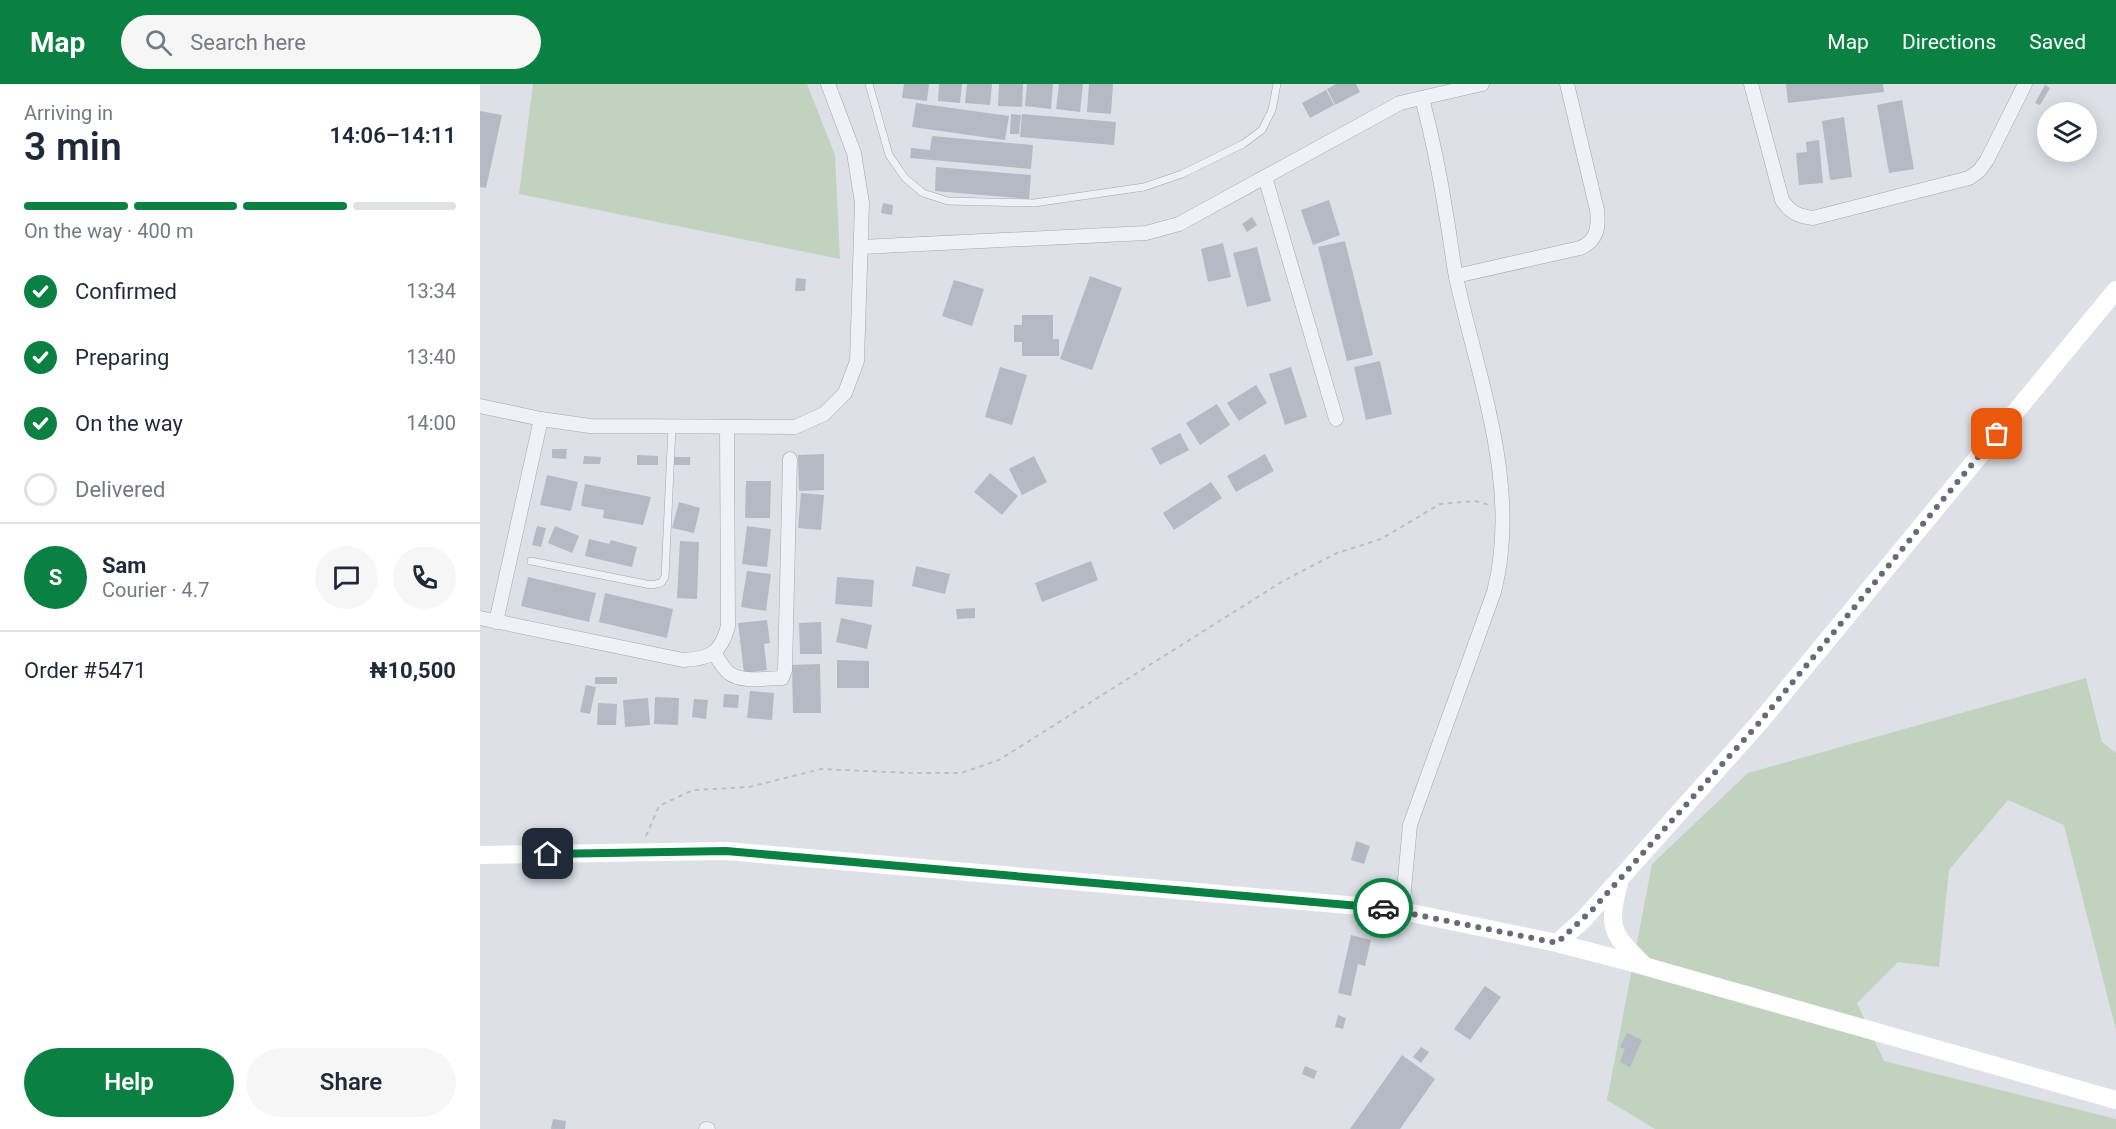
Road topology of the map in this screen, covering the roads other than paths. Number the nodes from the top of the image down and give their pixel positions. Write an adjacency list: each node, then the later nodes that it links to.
1 (828, 84): 10 (street)
2 (869, 84): 3 (lane)
3 (1277, 84)
4 (1482, 84): 8 (street)
5 (1567, 84): 11 (street)
6 (1751, 84): 7 (street)
7 (2025, 84)
8 (1422, 98): 9 (street); 11 (street)
9 (1264, 177): 10 (street); 15 (street)
10 (861, 247): 17 (street)
11 (1456, 276): 25 (street)
12 (2116, 290): 24 (street)
13 (480, 406): 14 (street)
14 (540, 419): 16 (street); 21 (street)
15 (1336, 419)
16 (672, 427): 17 (street); 19 (lane)
17 (727, 428): 22 (street)
18 (790, 459): 22 (street)
19 (531, 561)
20 (480, 618): 21 (street)
21 (496, 622): 22 (street)
22 (714, 653)
23 (480, 855): 25 (street)
24 (1621, 878): 26 (street); 27 (street)
25 (1402, 911): 26 (street)
26 (1557, 943): 27 (street)
27 (1644, 966): 28 (street)
28 (2116, 1100)

